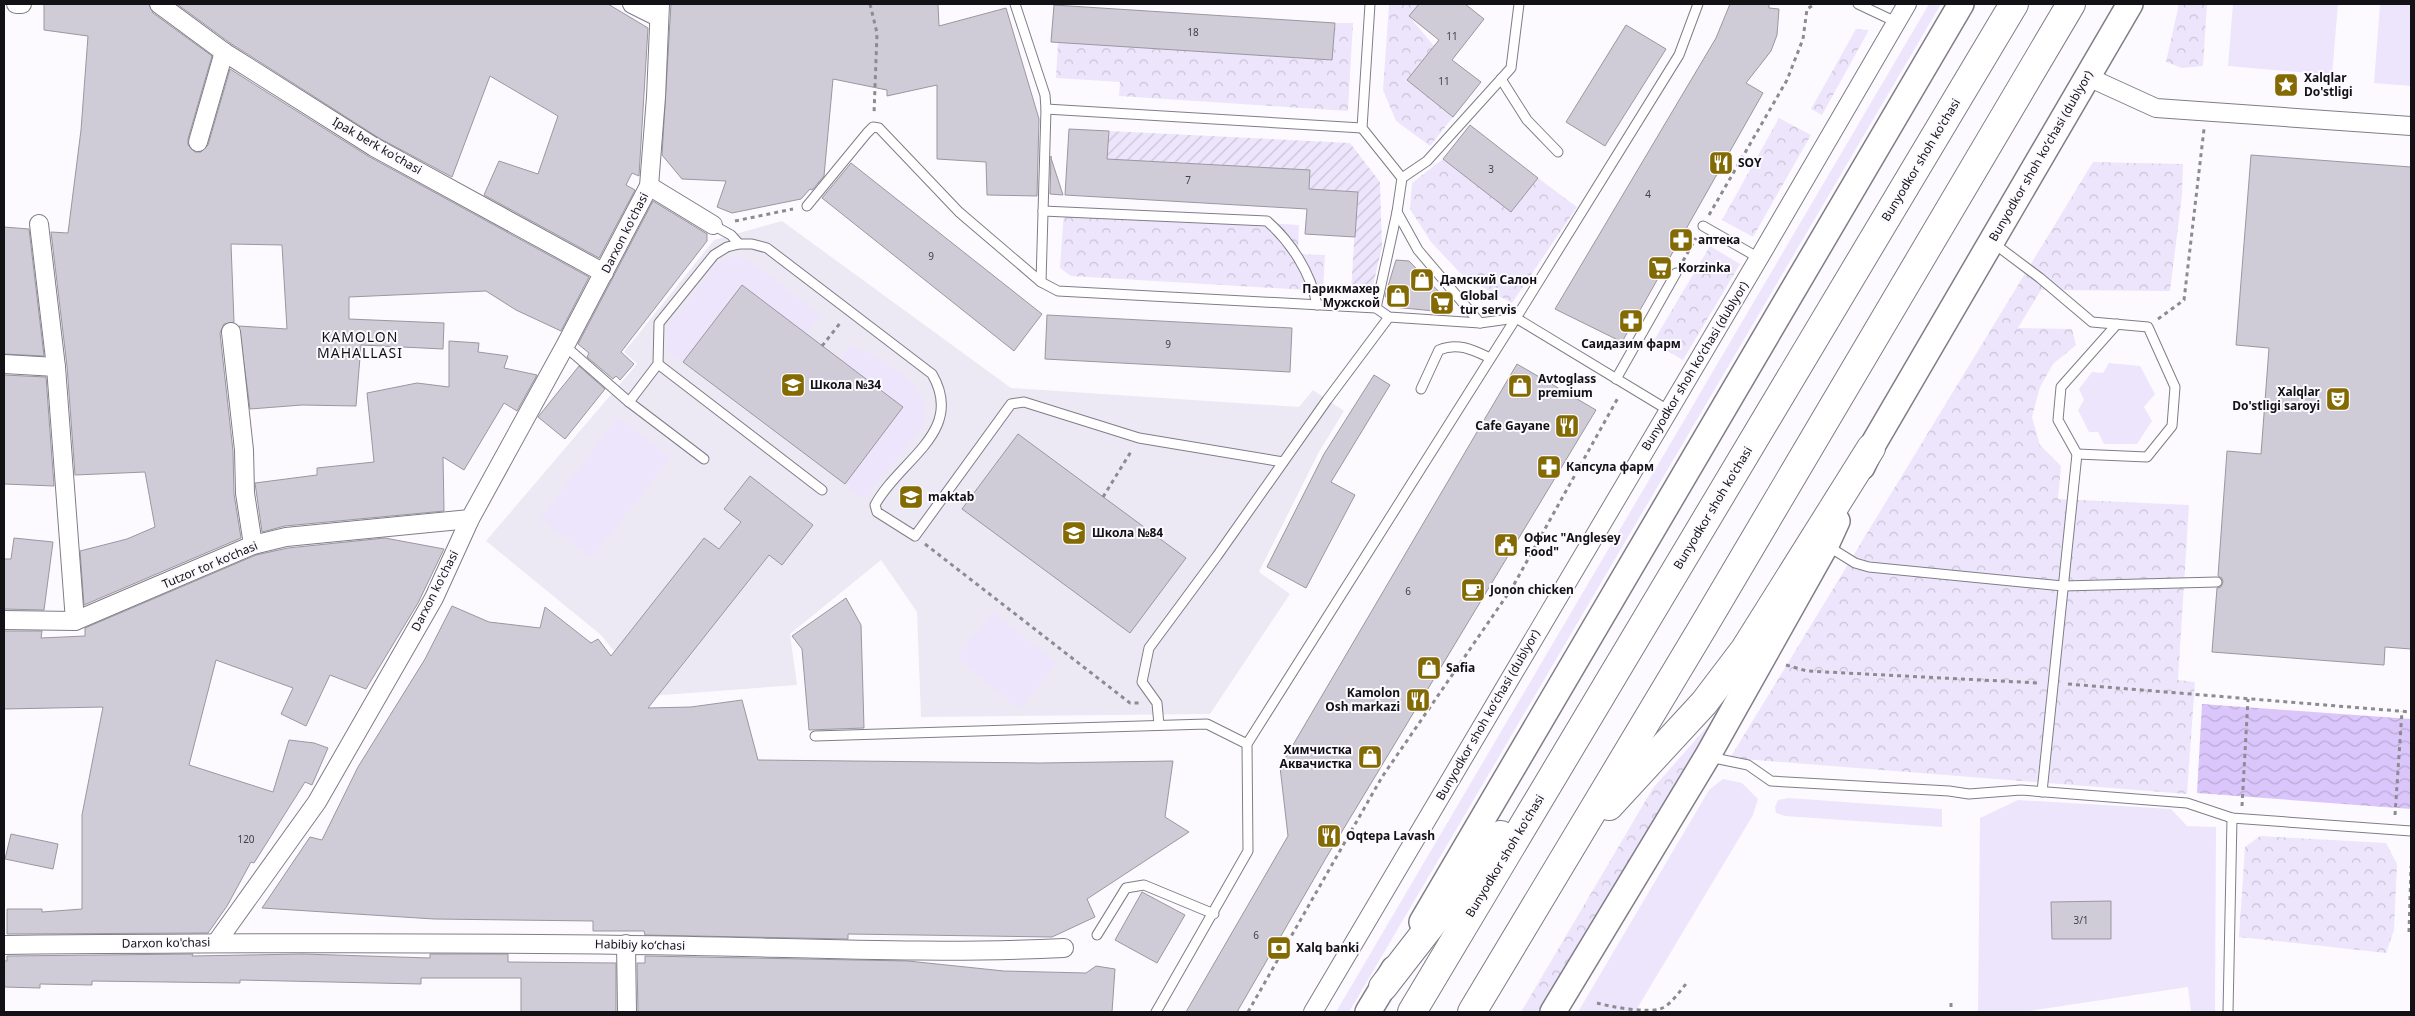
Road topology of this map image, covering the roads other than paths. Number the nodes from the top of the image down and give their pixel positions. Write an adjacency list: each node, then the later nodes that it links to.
1 (16, 4): 2 (street)
2 (22, 4)
3 (159, 4): 17 (street, Ipak berk ko'chasi)
4 (632, 4): 15 (street, Darxon ko'chasi)
5 (1015, 4): 20 (lane)
6 (1370, 4): 22 (lane)
7 (1519, 4): 19 (lane)
8 (1698, 4): 42 (lane)
9 (1858, 4): 16 (lane)
10 (1907, 4): 16 (street, Bunyodkor shoh koʻchasi (dublyor))
11 (1960, 4): 82 (street)
12 (2014, 4): 67 (main road, Bunyodkor shoh ko'chasi)
13 (2071, 4): 75 (main road)
14 (2130, 4): 18 (street, Bunyodkor shoh koʻchasi (dublyor))
15 (659, 10): 26 (street, Darxon ko'chasi)
16 (1896, 22): 35 (street, Bunyodkor shoh koʻchasi (dublyor))
17 (224, 52): 23 (street); 36 (street, Ipak berk ko'chasi)
18 (2088, 77): 21 (street); 33 (street, Bunyodkor shoh koʻchasi (dublyor))
19 (1501, 79): 24 (lane); 25 (lane)
20 (1046, 109): 22 (lane); 28 (lane)
21 (2411, 126)
22 (1362, 128): 25 (lane)
23 (198, 142)
24 (1558, 152)
25 (1402, 178): 29 (lane)
26 (649, 186): 31 (street); 36 (street, Darxon ko'chasi)
27 (807, 206): 38 (lane)
28 (1043, 211): 38 (lane); 39 (lane)
29 (1397, 212): 40 (lane); 43 (lane)
30 (39, 224): 50 (street)
31 (713, 225): 34 (lane)
32 (1703, 226): 35 (lane)
33 (1991, 242): 44 (lane); 55 (street, Bunyodkor shoh koʻchasi (dublyor))
34 (740, 244): 49 (lane); 58 (lane)
35 (1759, 258): 54 (street, Bunyodkor shoh koʻchasi (dublyor))
36 (604, 273): 46 (street, Darxon ko'chasi)
37 (1676, 273): 51 (lane)
38 (1041, 282): 39 (lane)
39 (1317, 305): 40 (lane)
40 (1376, 308): 41 (lane)
41 (1389, 317): 43 (lane); 58 (lane)
42 (1516, 318): 43 (lane); 47 (lane); 51 (lane)
43 (1480, 323)
44 (2117, 324): 56 (lane); 56 (lane)
45 (231, 332): 61 (street)
46 (565, 346): 53 (lane); 60 (street, Darxon ko'chasi)
47 (1490, 358): 52 (lane); 70 (lane)
48 (4, 364): 50 (street)
49 (658, 364): 53 (lane); 59 (lane)
50 (56, 367): 66 (street)
51 (1616, 379): 54 (lane)
52 (1421, 389)
53 (629, 402): 57 (lane)
54 (1668, 410): 85 (street, Bunyodkor shoh koʻchasi (dublyor))
55 (1870, 448): 62 (street, Bunyodkor shoh koʻchasi (dublyor)); 75 (main road)
56 (2077, 454): 64 (lane)
57 (704, 459)
58 (1283, 462): 68 (lane)
59 (822, 490)
60 (470, 519): 61 (street, Tutzor tor ko‘chasi); 78 (street, Darxon ko'chasi)
61 (253, 545): 66 (street, Tutzor tor ko‘chasi)
62 (1826, 545): 64 (lane); 71 (street, Bunyodkor shoh koʻchasi (dublyor))
63 (2217, 582): 64 (lane)
64 (2063, 586): 72 (lane)
65 (4, 620): 66 (street, Tutzor tor ko‘chasi)
66 (75, 621)
67 (1603, 692): 82 (main road); 87 (main road, Bunyodkor shoh ko'chasi)
68 (1159, 725): 69 (lane); 70 (lane)
69 (816, 736)
70 (1247, 744): 76 (lane)
71 (1707, 757): 72 (lane); 89 (street, Bunyodkor shoh koʻchasi (dublyor))
72 (2042, 792): 73 (lane)
73 (2236, 819): 74 (lane); 90 (lane)
74 (2411, 830)
75 (1570, 848): 88 (main road)
76 (1214, 914): 77 (lane); 84 (lane)
77 (1097, 935)
78 (216, 943): 79 (street, Habibiy koʻchasi); 80 (street, Darxon ko'chasi)
79 (626, 944): 81 (street, Habibiy koʻchasi); 83 (street)
80 (4, 945)
81 (1064, 948)
82 (1383, 987): 86 (street)
83 (627, 1012)
84 (1156, 1012)
85 (1314, 1012)
86 (1368, 1012)
87 (1412, 1012)
88 (1472, 1012)
89 (1553, 1012)
90 (2228, 1012)

